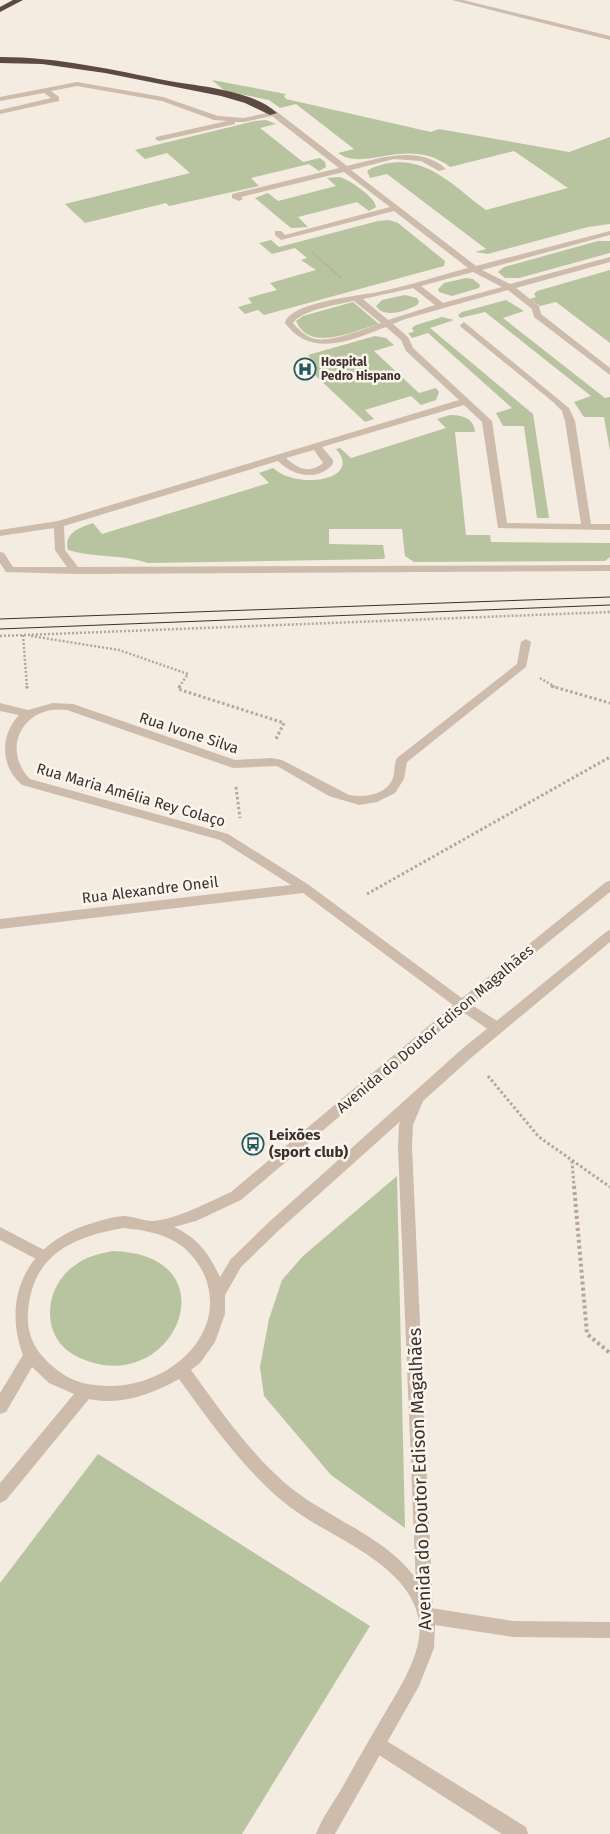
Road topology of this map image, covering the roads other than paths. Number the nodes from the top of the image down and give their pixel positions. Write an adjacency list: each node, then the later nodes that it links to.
1 (19, 0): 3 (highway)
2 (455, 0): 4 (street)
3 (0, 10)
4 (610, 38)
5 (0, 60): 9 (highway)
6 (44, 90): 7 (street); 8 (street); 10 (street)
7 (0, 99)
8 (0, 112)
9 (272, 113): 10 (street); 12 (street)
10 (244, 120): 11 (street)
11 (159, 139)
12 (346, 169): 13 (street); 14 (street); 15 (street)
13 (442, 169)
14 (239, 199)
15 (397, 208): 17 (street); 21 (street)
16 (610, 232): 18 (street)
17 (278, 233)
18 (589, 237): 19 (street); 21 (street)
19 (610, 237)
20 (610, 259): 23 (street)
21 (474, 269): 22 (street); 23 (street)
22 (416, 285): 24 (street); 25 (street)
23 (509, 287): 25 (street); 28 (street)
24 (356, 298): 26 (street); 26 (street)
25 (442, 306): 26 (street)
26 (388, 325): 29 (street)
27 (464, 325): 33 (street)
28 (610, 372)
29 (466, 401): 30 (street); 33 (street)
30 (316, 446): 31 (street); 31 (street)
31 (279, 457): 32 (street)
32 (59, 524): 35 (street); 39 (street)
33 (586, 527): 34 (street)
34 (610, 528)
35 (0, 533)
36 (0, 555): 38 (street)
37 (610, 568): 39 (street)
38 (5, 570): 39 (street)
39 (76, 571)
40 (526, 642): 42 (street, Rua Ivone Silva)
41 (0, 707): 42 (street)
42 (30, 714): 44 (street, Rua Maria Amélia Rey Colaço)
43 (610, 885): 47 (street, Avenida do Doutor Edison Magalhães)
44 (305, 888): 45 (street, Rua Alexandre Oneil); 47 (street, Rua Maria Amélia Rey Colaço)
45 (0, 924)
46 (610, 935): 48 (street, Avenida do Doutor Edison Magalhães)
47 (462, 1005): 48 (street, Rua Maria Amélia Rey Colaço); 50 (street, Avenida do Doutor Edison Magalhães)
48 (497, 1028): 49 (street, Avenida do Doutor Edison Magalhães)
49 (416, 1101): 53 (street, Avenida do Doutor Edison Magalhães); 59 (street, Avenida do Doutor Edison Magalhães)
50 (155, 1226): 52 (street, Avenida do Doutor Edison Magalhães); 53 (street, Avenida do Doutor Edison Magalhães)
51 (0, 1233): 52 (street)
52 (43, 1256): 54 (street, Avenida do Doutor Edison Magalhães)
53 (218, 1293): 55 (street, Avenida do Doutor Edison Magalhães)
54 (31, 1355): 56 (street, Avenida do Doutor Edison Magalhães); 57 (street)
55 (182, 1371): 56 (street, Avenida do Doutor Edison Magalhães); 59 (street)
56 (86, 1391): 58 (street)
57 (0, 1407)
58 (0, 1495)
59 (425, 1615): 60 (street); 61 (street, Avenida do Doutor Edison Magalhães)
60 (610, 1630)
61 (377, 1744): 62 (street, Avenida do Doutor Edison Magalhães); 63 (street)
62 (325, 1834)
63 (519, 1834)

